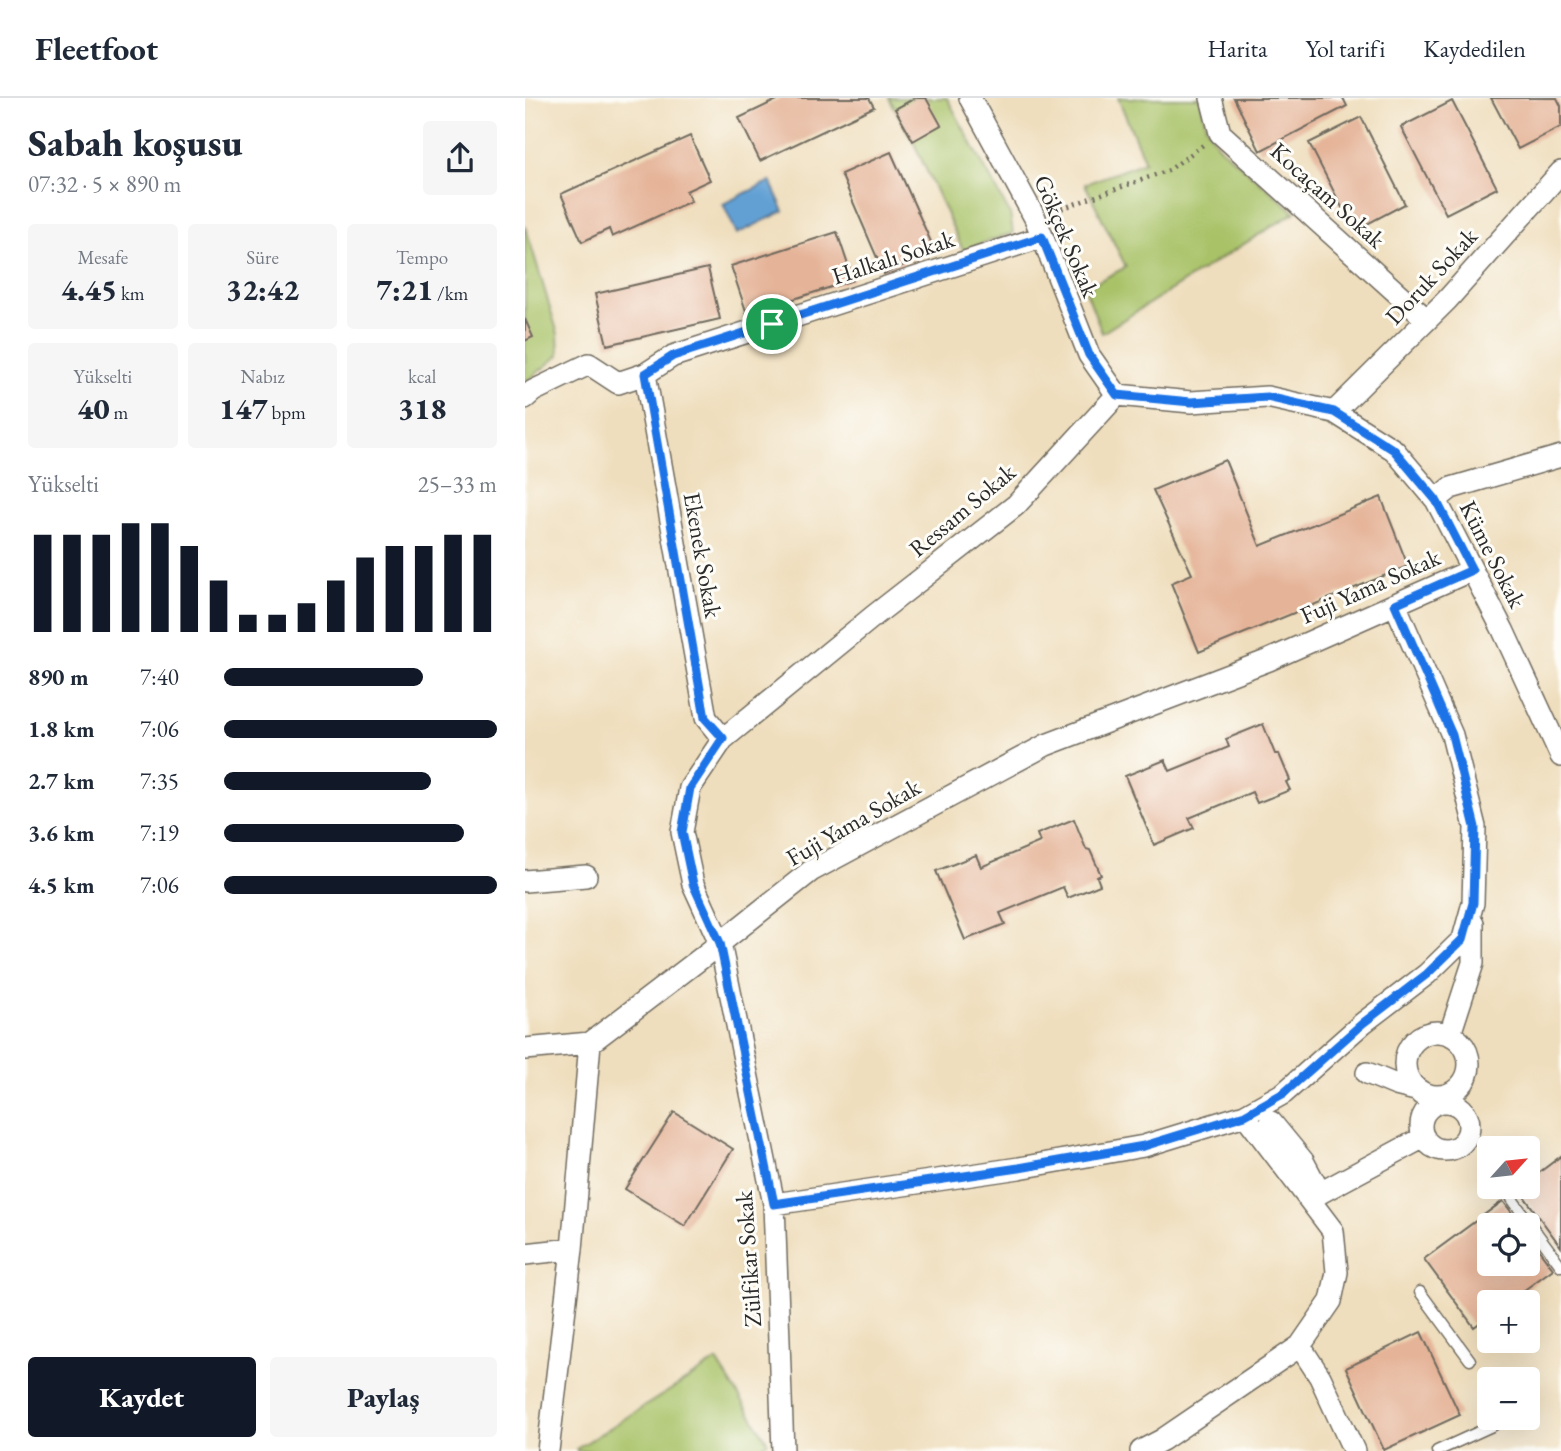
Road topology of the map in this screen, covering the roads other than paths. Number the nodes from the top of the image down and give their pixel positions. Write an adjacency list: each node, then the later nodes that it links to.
1 (970, 98): 4 (street, Gökçek Sokak)
2 (1211, 98): 5 (street, Kocaçam Sokak)
3 (1561, 172): 5 (street, Doruk Sokak)
4 (1039, 228): 6 (street, Halkalı Sokak); 7 (street, Gökçek Sokak)
5 (1427, 320): 9 (street, Doruk Sokak)
6 (645, 374): 8 (street); 14 (street, Ekenek Sokak)
7 (1117, 395): 9 (street); 14 (street, Ressam Sokak)
8 (525, 398)
9 (1334, 412): 11 (street, Küme Sokak)
10 (1561, 456): 11 (street)
11 (1436, 500): 12 (street, Küme Sokak)
12 (1472, 570): 13 (street, Fuji Yama Sokak); 15 (street, Küme Sokak)
13 (1395, 604): 18 (street); 19 (street, Fuji Yama Sokak)
14 (723, 738): 19 (street, Ressam Sokak)
15 (1561, 756)
16 (586, 876): 17 (street)
17 (525, 881)
18 (1473, 903): 20 (street); 25 (street)
19 (720, 943): 21 (street, Fuji Yama Sokak); 30 (street, Zülfikar Sokak)
20 (1450, 1034): 24 (street); 24 (street)
21 (590, 1043): 22 (street); 31 (street)
22 (525, 1049)
23 (1367, 1073): 24 (street)
24 (1425, 1100): 27 (street); 27 (street)
25 (1245, 1115): 28 (street); 30 (street)
26 (1271, 1122): 28 (street)
27 (1424, 1137): 28 (street)
28 (1315, 1197): 35 (street)
29 (1512, 1199): 33 (lane)
30 (774, 1204): 39 (street, Zülfikar Sokak)
31 (572, 1249): 32 (street); 38 (street)
32 (525, 1254)
33 (1561, 1266)
34 (1420, 1292): 36 (lane)
35 (1300, 1346): 40 (street); 41 (street)
36 (1470, 1360)
37 (1483, 1430): 42 (lane)
38 (548, 1451)
39 (783, 1451)
40 (1141, 1451)
41 (1354, 1451)
42 (1437, 1451)

